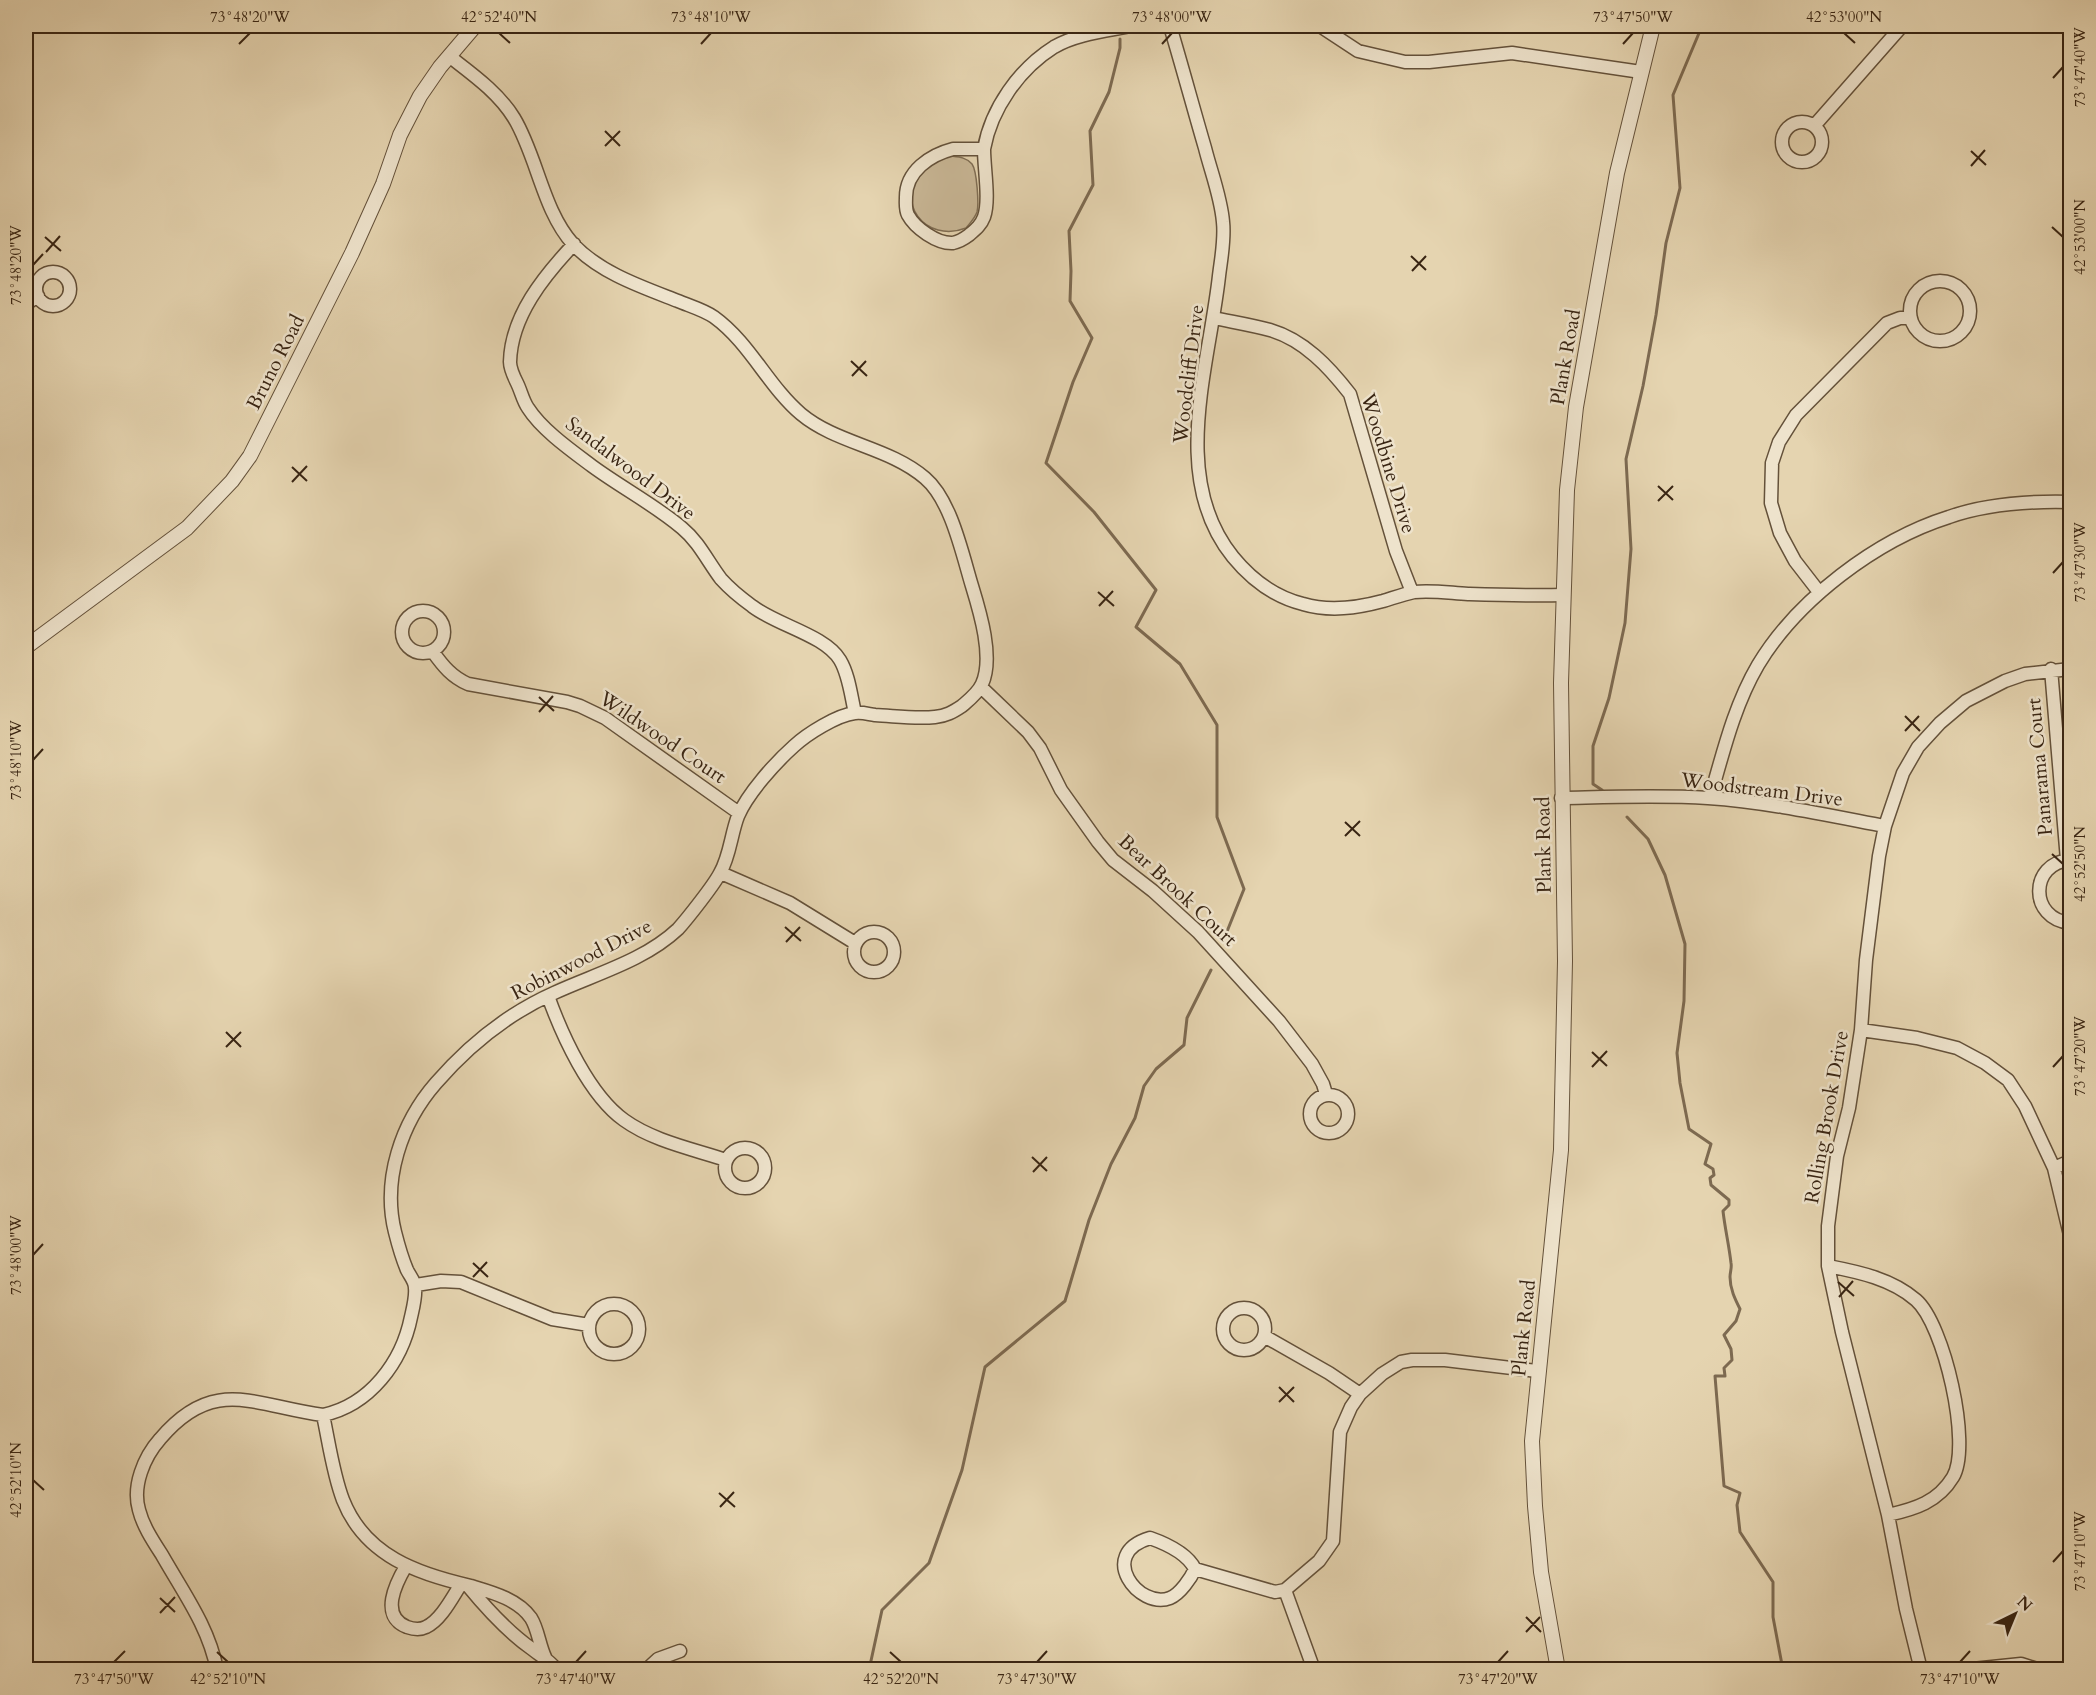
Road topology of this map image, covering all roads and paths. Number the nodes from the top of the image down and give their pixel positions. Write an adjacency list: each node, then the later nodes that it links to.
1 (475, 26): 7 (street, Bruno Road)
2 (1131, 26): 10 (street)
3 (1170, 26): 14 (street, Woodcliff Drive)
4 (1320, 26): 8 (street)
5 (1653, 26): 8 (street, Plank Road)
6 (1902, 26): 9 (street)
7 (449, 56): 11 (street); 20 (street, Bruno Road)
8 (1641, 72): 19 (street, Plank Road)
9 (1814, 126)
10 (984, 149): 10 (street)
11 (573, 244): 24 (street); 25 (street, Sandalwood Drive)
12 (38, 296): 13 (street)
13 (26, 304)
14 (1214, 318): 17 (street, Woodbine Drive); 17 (street, Woodcliff Drive)
15 (1911, 318): 15 (street); 18 (street)
16 (2070, 502): 18 (street)
17 (1412, 592): 19 (street, Woodcliff Drive)
18 (1819, 592): 27 (street)
19 (1563, 595): 26 (street, Plank Road)
20 (26, 647)
21 (433, 652): 28 (street, Wildwood Court)
22 (2051, 669): 23 (street, Rolling Brook Drive); 29 (street, Rolling Brook Drive); 30 (street, Panarama Court)
23 (2070, 669)
24 (981, 687): 25 (street, Robinwood Drive); 36 (street, Bear Brook Court)
25 (855, 713): 28 (street, Robinwood Drive)
26 (1562, 798): 27 (street, Woodstream Drive); 45 (street, Plank Road)
27 (1710, 798): 29 (street, Woodstream Drive)
28 (739, 813): 31 (street, Robinwood Drive)
29 (1885, 826): 35 (street, Rolling Brook Drive)
30 (2069, 860): 32 (street, Panarama Court)
31 (721, 873): 33 (street); 34 (street, Robinwood Drive)
32 (2070, 923)
33 (855, 943)
34 (548, 996): 37 (street); 42 (street, Robinwood Drive)
35 (1861, 1030): 39 (street); 41 (street, Rolling Brook Drive)
36 (1326, 1094)
37 (726, 1160)
38 (2070, 1161): 39 (street)
39 (2054, 1168): 40 (street)
40 (2070, 1235)
41 (1828, 1266): 48 (street, Rolling Brook Drive); 48 (street)
42 (416, 1285): 43 (street); 47 (street)
43 (590, 1325): 43 (street)
44 (1264, 1336): 46 (street)
45 (1538, 1371): 46 (street); 59 (street, Plank Road)
46 (1360, 1394): 52 (street)
47 (323, 1415): 49 (street); 55 (street)
48 (1888, 1515): 60 (street, Rolling Brook Drive)
49 (406, 1566): 51 (street); 51 (street)
50 (1195, 1569): 50 (street); 52 (street)
51 (464, 1585): 54 (street); 54 (street)
52 (1285, 1590): 58 (street)
53 (680, 1651): 57 (street)
54 (545, 1656): 56 (street)
55 (218, 1670)
56 (558, 1670)
57 (646, 1670)
58 (1314, 1670)
59 (1558, 1670)
60 (1921, 1670)
61 (1963, 1670): 62 (street)
62 (2040, 1670)

